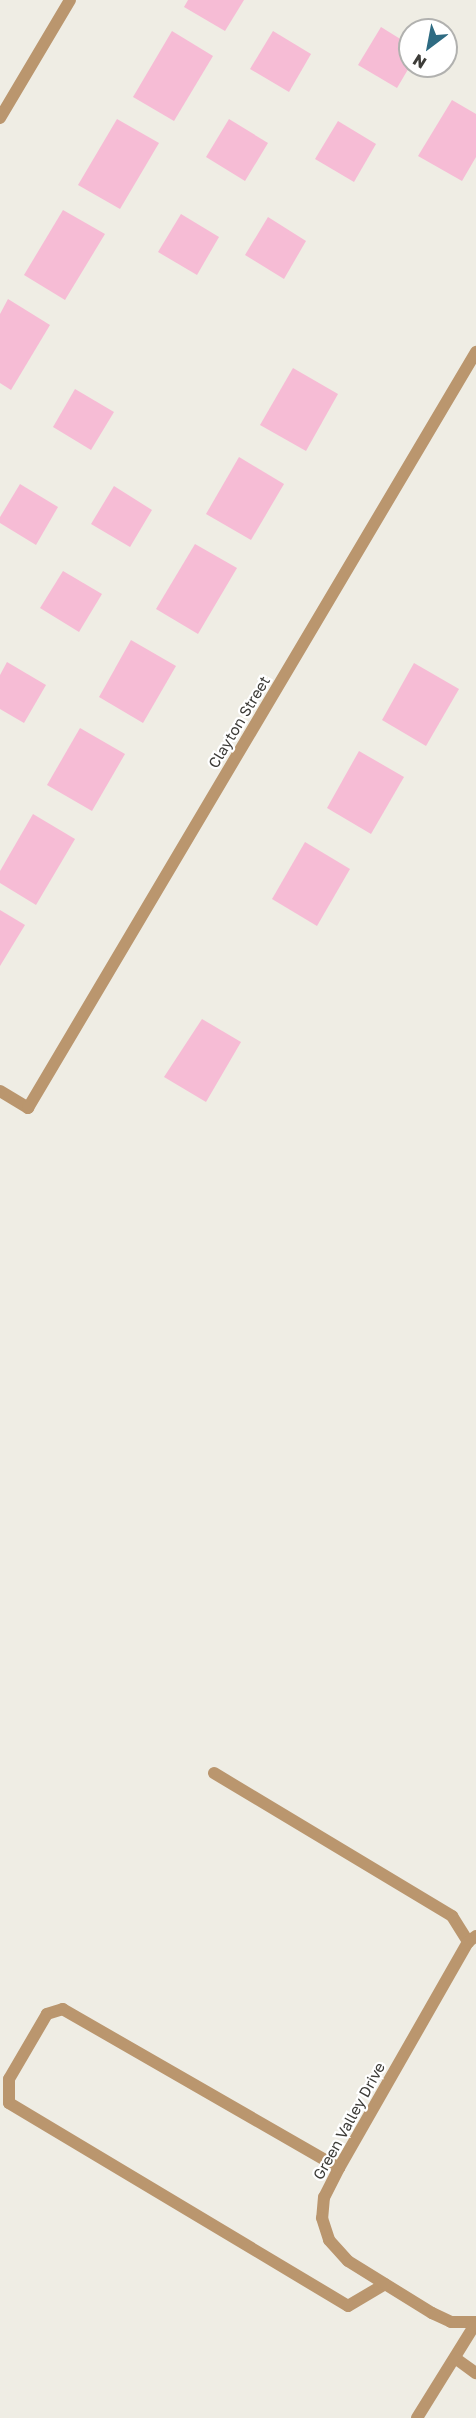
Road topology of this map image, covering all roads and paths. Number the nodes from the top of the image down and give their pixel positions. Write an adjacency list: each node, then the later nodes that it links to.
1 (70, 0): 2 (street)
2 (0, 118)
3 (476, 352): 4 (street, Clayton Street)
4 (0, 1091)
5 (214, 1773): 6 (street)
6 (472, 1939): 7 (street, Green Valley Drive)
7 (339, 2168): 8 (street, Green Valley Drive); 8 (street)
8 (385, 2284): 9 (street, Green Valley Drive)
9 (476, 2323): 10 (street, Green Valley Drive)
10 (454, 2358): 11 (street); 12 (street, Green Valley Drive)
11 (476, 2373)
12 (417, 2418)

